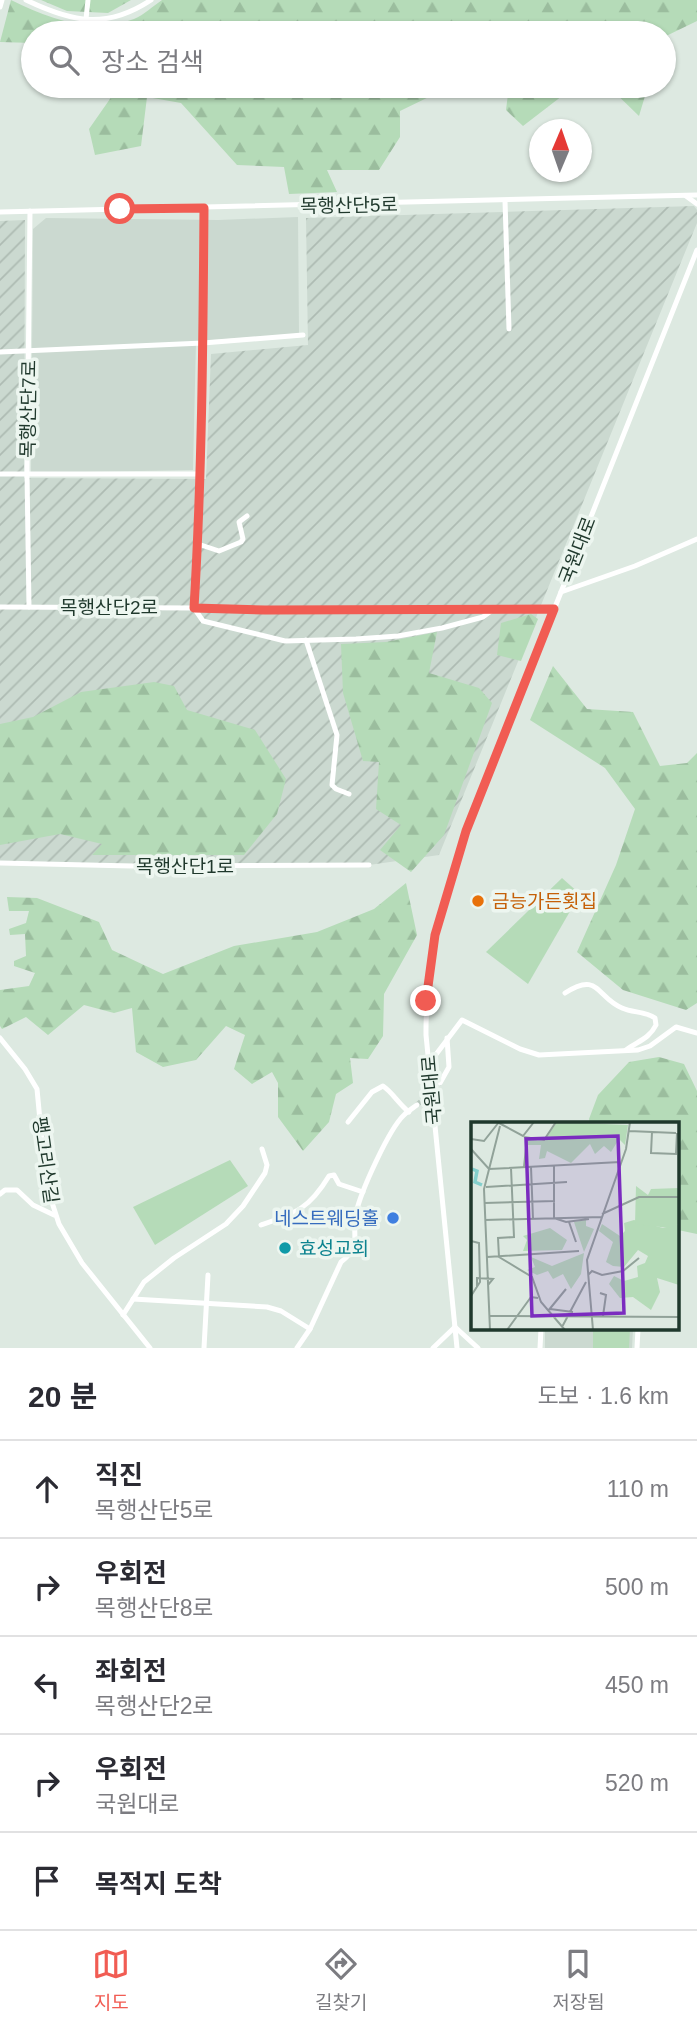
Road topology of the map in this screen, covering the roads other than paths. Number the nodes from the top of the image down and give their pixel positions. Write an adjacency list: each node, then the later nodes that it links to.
1 (2, 0): 5 (street)
2 (26, 0): 6 (street)
3 (88, 0): 6 (street)
4 (151, 0): 6 (street)
5 (0, 7)
6 (86, 19)
7 (686, 195): 8 (street, 목행산단5로); 9 (street, 목행산단5로); 10 (street)
8 (697, 195)
9 (505, 201): 11 (street, 목행산단5로); 15 (street)
10 (697, 204)
11 (204, 208): 12 (street, 목행산단5로); 17 (street)
12 (30, 211): 13 (street, 목행산단5로); 19 (street, 목행산단7로)
13 (0, 212)
14 (697, 250): 26 (street, 국원대로)
15 (509, 329)
16 (303, 335): 17 (street)
17 (203, 343): 19 (street); 22 (street)
18 (0, 352): 19 (street)
19 (29, 352): 20 (street, 목행산단7로)
20 (27, 473): 21 (street); 22 (street); 28 (street, 목행산단7로)
21 (0, 474)
22 (200, 474): 25 (street)
23 (247, 516): 25 (street)
24 (697, 539): 26 (street)
25 (198, 544): 29 (street)
26 (561, 592): 31 (street, 국원대로)
27 (0, 607): 28 (street, 목행산단2로)
28 (29, 607): 29 (street, 목행산단2로)
29 (194, 608): 30 (street, 목행산단2로); 32 (street)
30 (495, 608): 31 (street, 목행산단2로); 32 (street)
31 (554, 609): 41 (street, 국원대로)
32 (306, 640): 33 (street)
33 (349, 794)
34 (0, 863): 35 (street, 목행산단1로)
35 (369, 865)
36 (565, 993): 40 (street)
37 (697, 1032): 40 (street)
38 (0, 1038): 49 (street, 팽고리산길)
39 (447, 1038): 40 (street); 41 (street); 42 (street)
40 (623, 1052)
41 (428, 1065): 55 (street, 국원대로)
42 (440, 1083)
43 (418, 1105): 44 (street)
44 (409, 1112): 45 (street); 47 (street)
45 (348, 1122)
46 (262, 1149): 52 (street)
47 (363, 1192): 50 (street); 56 (street)
48 (0, 1194): 49 (street)
49 (55, 1216): 54 (street, 팽고리산길)
50 (261, 1225)
51 (208, 1275): 53 (street)
52 (133, 1299): 53 (street); 54 (street)
53 (207, 1304): 56 (street); 60 (street)
54 (123, 1315): 59 (street, 팽고리산길)
55 (455, 1327): 62 (street); 63 (street, 국원대로); 64 (street)
56 (310, 1329): 61 (street)
57 (541, 1330): 65 (street)
58 (638, 1330): 66 (street)
59 (150, 1348)
60 (204, 1348)
61 (297, 1348)
62 (433, 1348)
63 (457, 1348)
64 (478, 1348)
65 (540, 1348)
66 (637, 1348)

